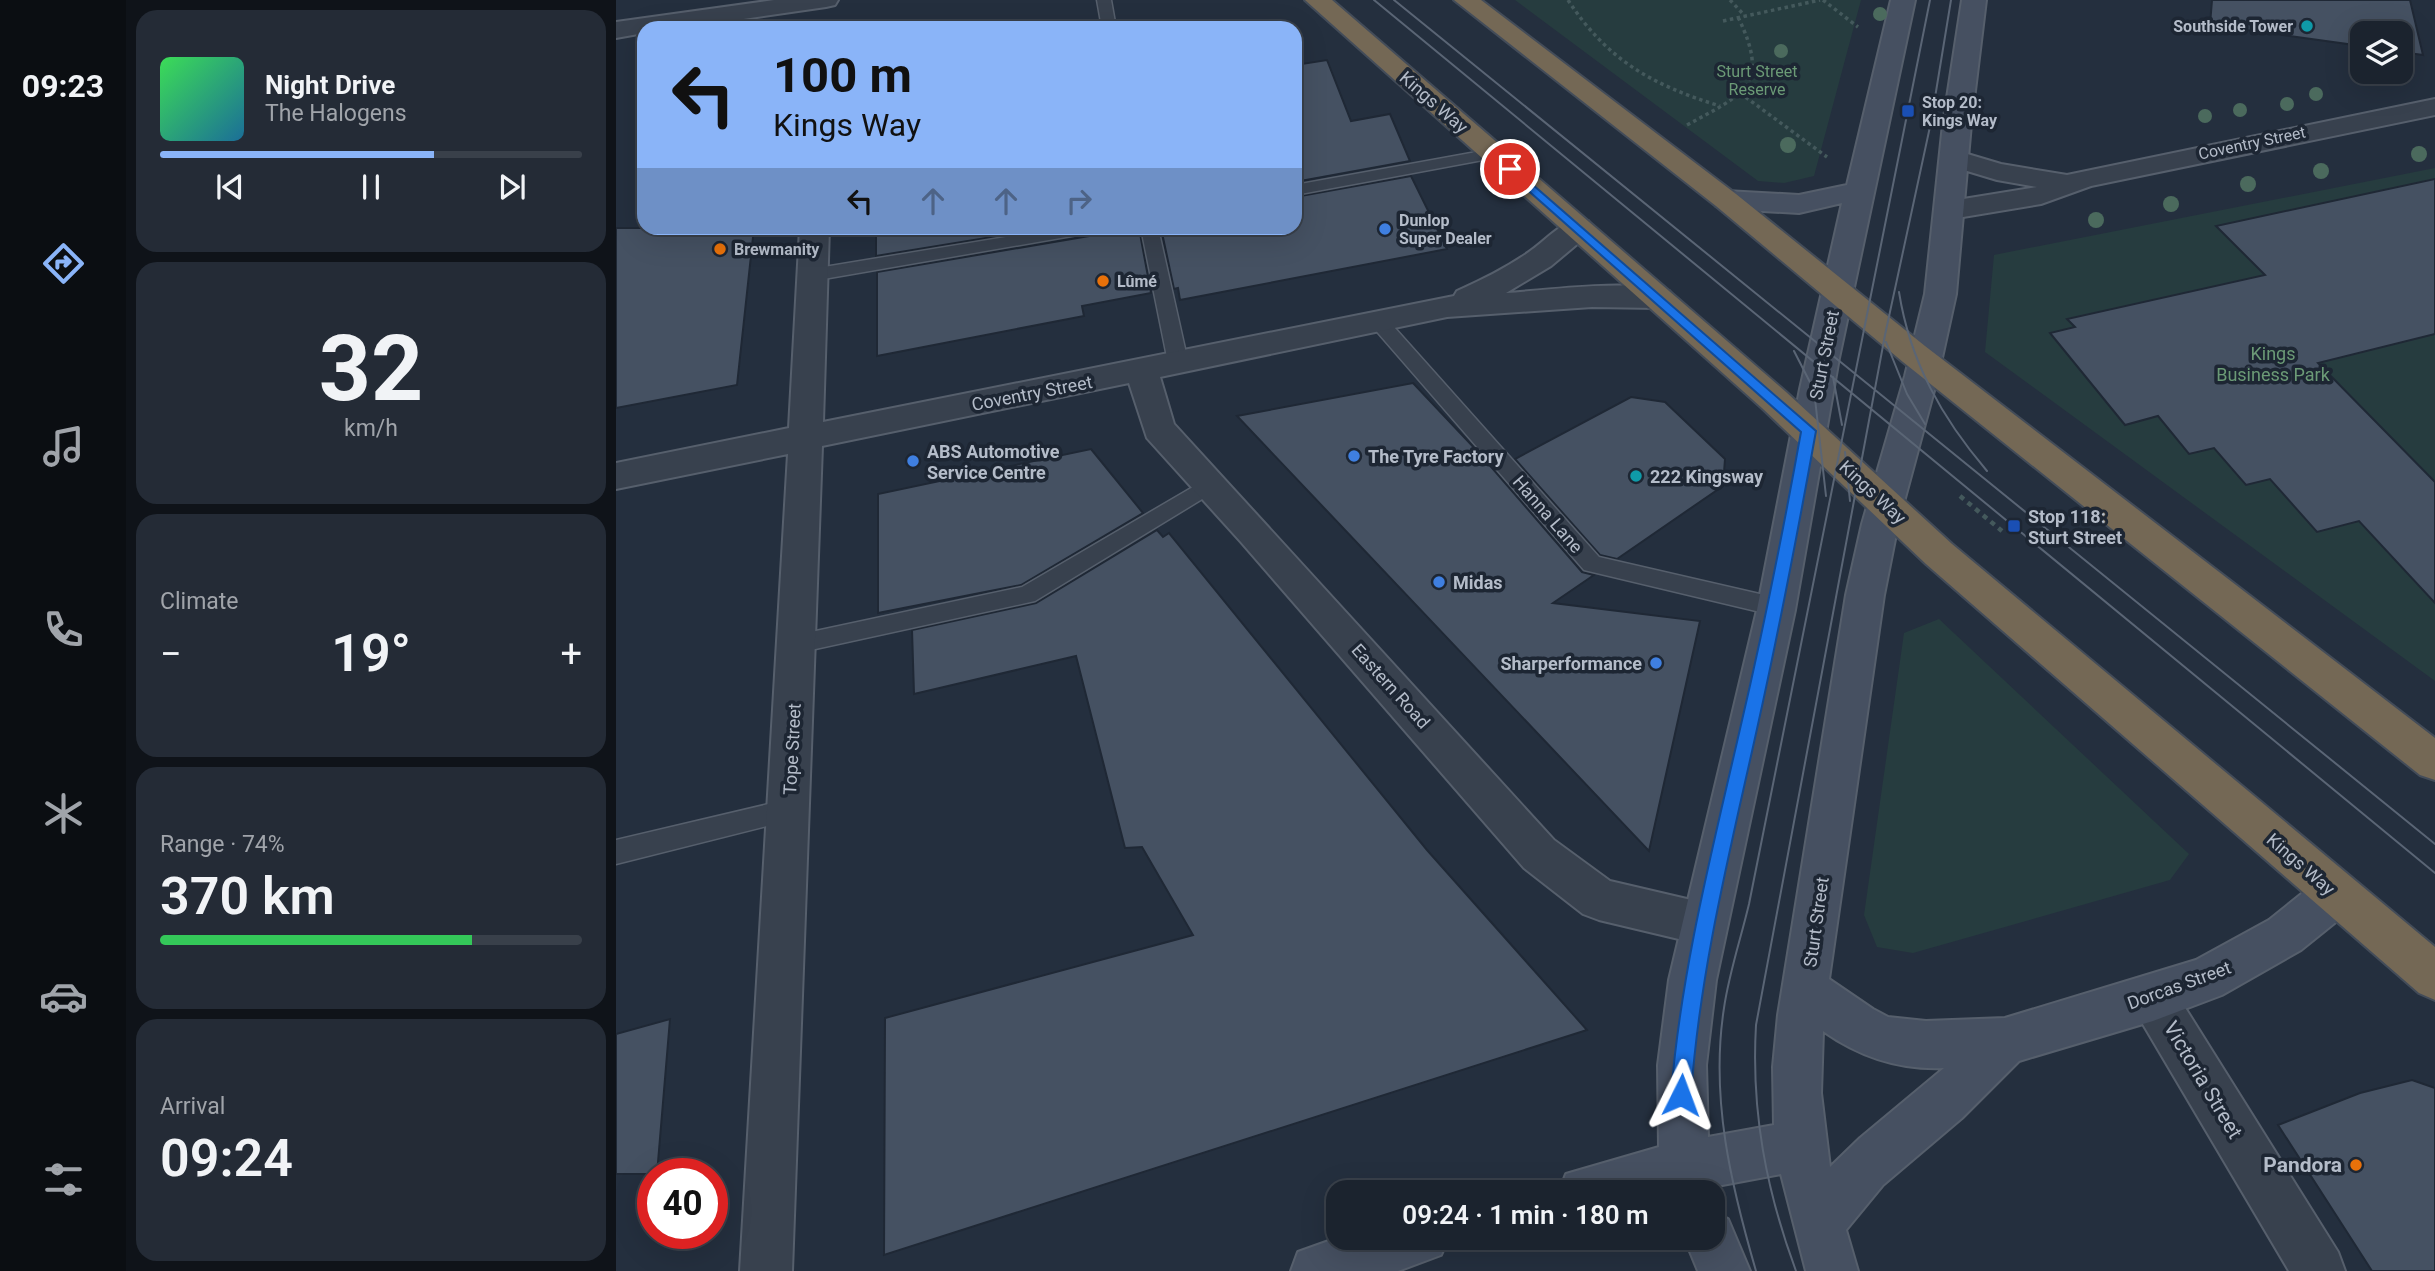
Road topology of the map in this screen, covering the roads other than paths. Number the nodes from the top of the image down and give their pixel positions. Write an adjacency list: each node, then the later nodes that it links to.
1 (824, 0): 7 (street); 8 (street)
2 (1104, 0): 9 (lane)
3 (1317, 0): 13 (highway, Kings Way)
4 (1466, 0): 18 (highway)
5 (1903, 0): 17 (street, Sturt Street)
6 (1974, 0): 14 (street, Sturt Street)
7 (678, 21)
8 (822, 21)
9 (1108, 21)
10 (637, 27): 11 (street)
11 (616, 30)
12 (2435, 107): 15 (street, Coventry Street)
13 (1493, 154): 16 (lane); 20 (highway, Kings Way)
14 (1954, 158): 15 (street, Coventry Street); 19 (street, Sturt Street)
15 (2070, 183): 19 (street, Coventry Street)
16 (1302, 189)
17 (1859, 191): 18 (street); 25 (street, Sturt Street)
18 (1726, 200): 25 (highway)
19 (1951, 210): 30 (street, Sturt Street)
20 (1578, 228): 26 (highway, Kings Way); 27 (street, Coventry Street)
21 (814, 235): 24 (street, Tope Street)
22 (1048, 235): 24 (lane)
23 (1151, 235): 29 (lane)
24 (812, 275): 33 (street, Tope Street)
25 (1838, 289): 30 (highway); 32 (street, Sturt Street)
26 (1658, 298): 27 (street, Coventry Street); 32 (highway, Kings Way)
27 (1447, 307): 28 (street, Coventry Street)
28 (1379, 323): 29 (street, Coventry Street); 37 (lane, Hanna Lane)
29 (1178, 362): 31 (street, Coventry Street)
30 (1925, 362): 36 (street, Sturt Street); 39 (highway)
31 (1142, 371): 33 (street, Coventry Street); 35 (street, Eastern Road)
32 (1809, 431): 36 (highway, Kings Way); 37 (street, Sturt Street)
33 (806, 438): 34 (street, Coventry Street); 38 (street, Tope Street)
34 (616, 476)
35 (1210, 485): 38 (lane); 43 (street, Eastern Road)
36 (1884, 504): 42 (highway, Kings Way); 45 (street, Sturt Street)
37 (1777, 607): 43 (street, Sturt Street)
38 (797, 644): 40 (street, Tope Street)
39 (2435, 762)
40 (790, 810): 41 (lane); 53 (street, Tope Street)
41 (616, 852)
42 (2336, 894): 44 (highway, Kings Way); 46 (street, Dorcas Street)
43 (1704, 924): 49 (street, Sturt Street)
44 (2435, 978)
45 (1806, 990): 47 (street, Dorcas Street); 48 (street, Sturt Street)
46 (2152, 998): 47 (street, Dorcas Street); 56 (street, Victoria Street)
47 (2005, 1042): 50 (street, Dorcas Street)
48 (1801, 1144): 49 (street); 50 (street)
49 (1690, 1179)
50 (1825, 1249)
51 (1382, 1250): 54 (street)
52 (1715, 1250): 55 (street)
53 (766, 1271)
54 (1317, 1271)
55 (1724, 1271)
56 (2319, 1271)

